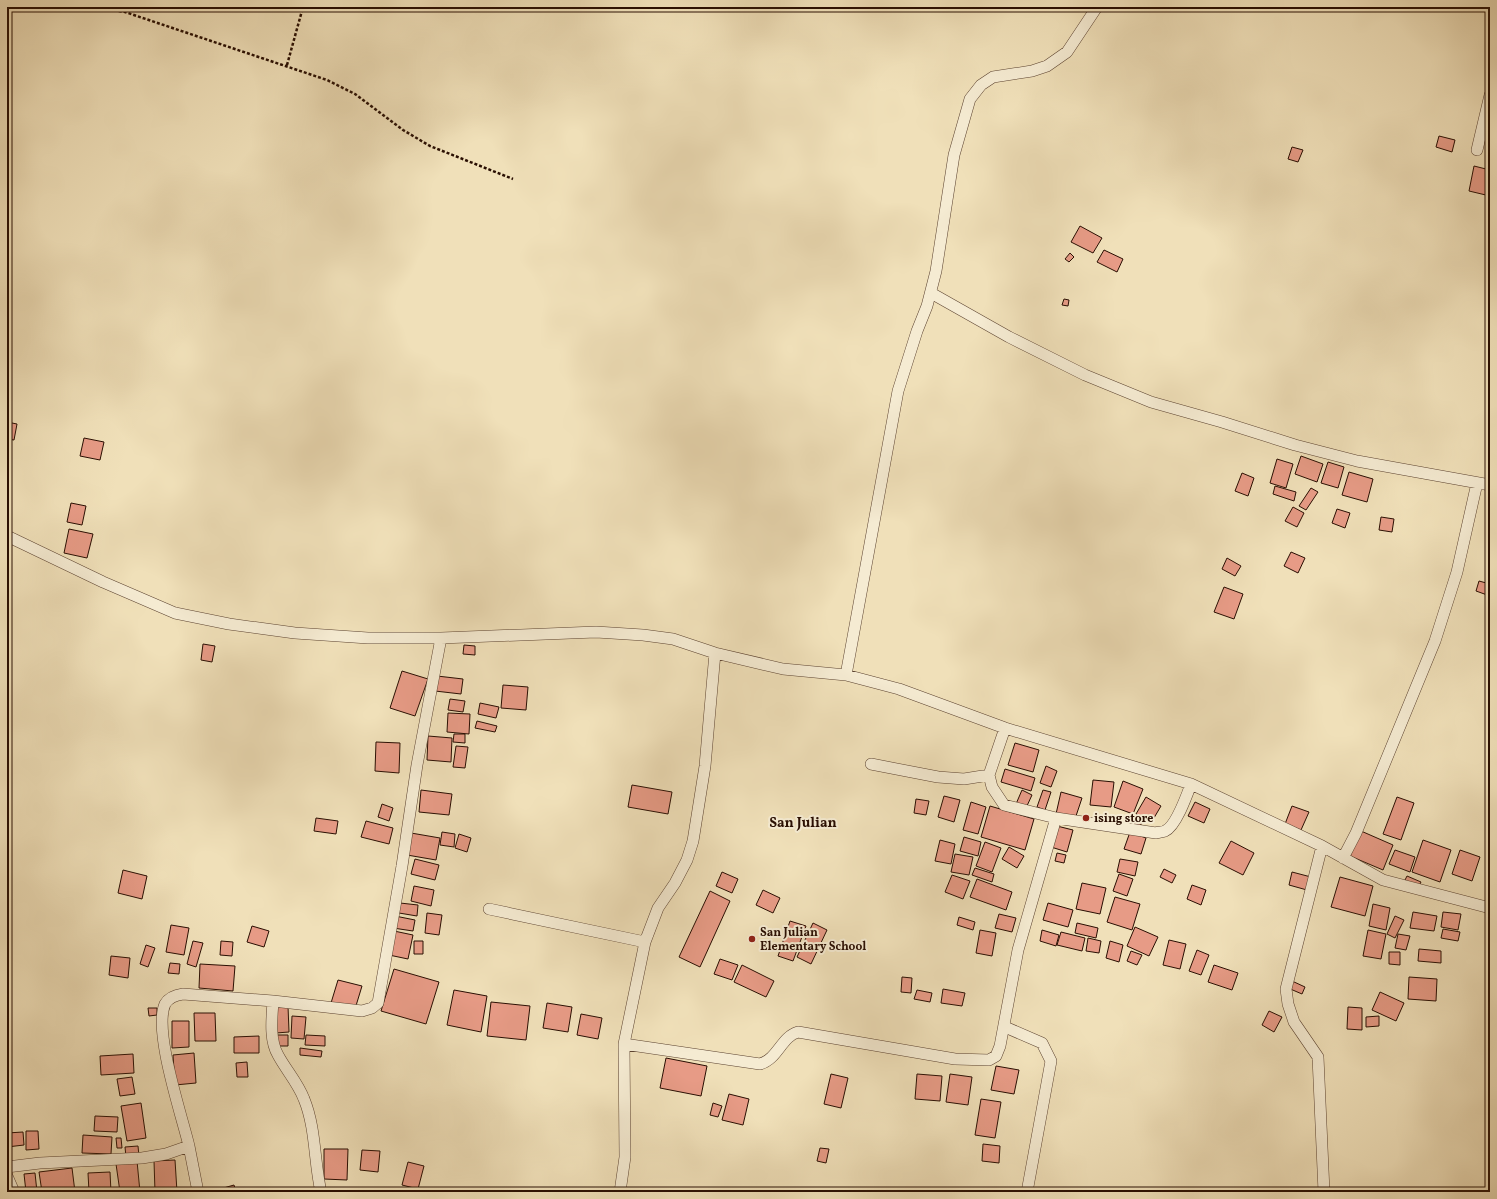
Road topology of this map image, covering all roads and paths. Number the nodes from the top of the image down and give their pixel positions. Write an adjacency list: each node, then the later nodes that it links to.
1 (88, 7): 4 (path)
2 (303, 7): 4 (path)
3 (1097, 7): 8 (street)
4 (286, 65): 7 (path)
5 (1490, 95): 6 (street)
6 (1477, 150)
7 (513, 179)
8 (930, 293): 9 (street); 14 (street)
9 (1477, 483): 10 (street); 21 (street)
10 (1490, 485)
11 (7, 536): 12 (street)
12 (441, 638): 13 (street); 25 (street)
13 (715, 653): 14 (street); 24 (street)
14 (846, 675): 15 (street)
15 (1005, 728): 17 (street); 18 (street)
16 (871, 764): 17 (street)
17 (988, 775): 19 (street)
18 (1191, 784): 19 (street); 20 (street)
19 (1056, 818): 26 (street)
20 (1322, 846): 21 (street); 36 (street)
21 (1343, 858): 22 (street)
22 (1490, 908)
23 (489, 909): 24 (street)
24 (645, 942): 27 (street)
25 (273, 1001): 28 (street); 33 (street)
26 (1005, 1027): 27 (street); 35 (street)
27 (624, 1044): 34 (street)
28 (189, 1146): 29 (street); 32 (street)
29 (7, 1167)
30 (7, 1176): 31 (street)
31 (14, 1192)
32 (198, 1192)
33 (321, 1192)
34 (620, 1192)
35 (1027, 1192)
36 (1324, 1192)

